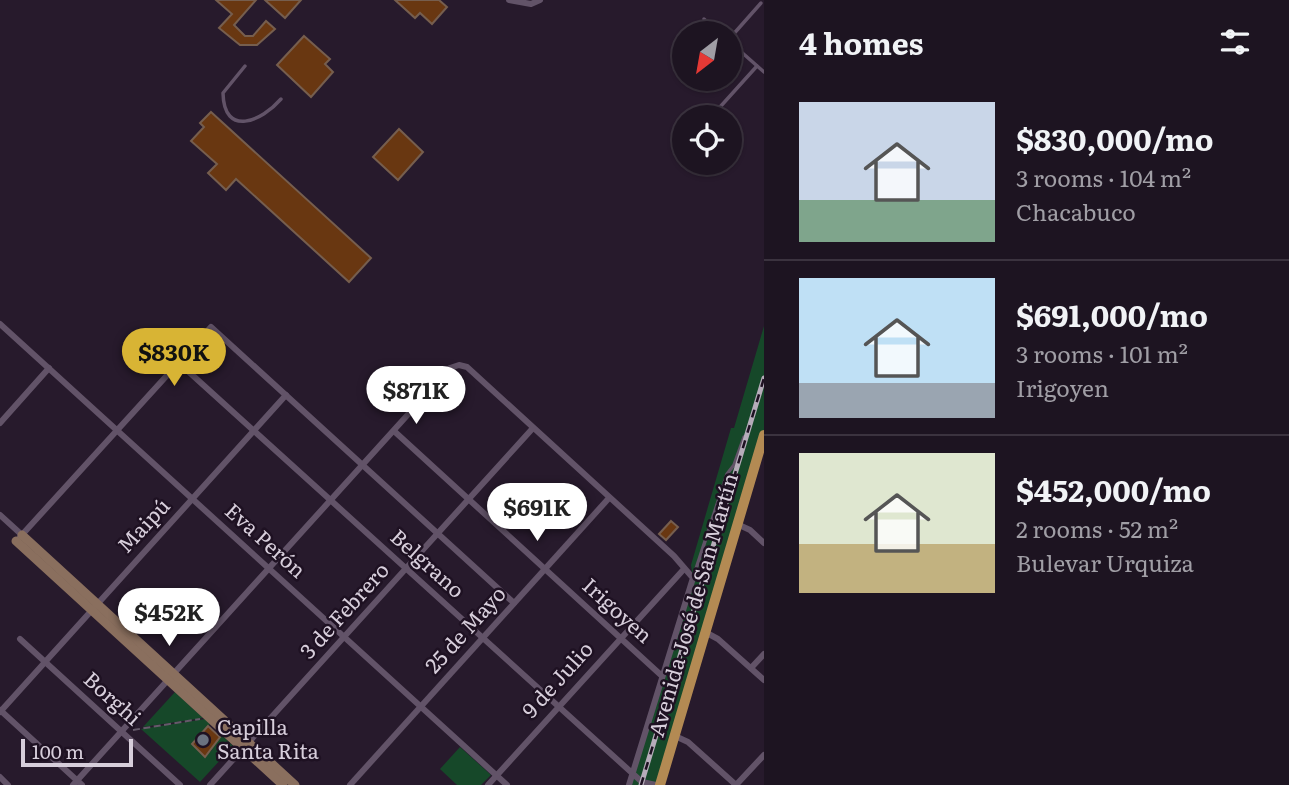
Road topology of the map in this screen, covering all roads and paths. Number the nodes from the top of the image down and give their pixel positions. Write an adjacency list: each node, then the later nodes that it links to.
1 (509, 0): 2 (street)
2 (540, 0)
3 (761, 3): 6 (lane)
4 (704, 19): 5 (lane)
5 (706, 21)
6 (742, 26)
7 (742, 52): 9 (lane)
8 (245, 66): 11 (lane)
9 (757, 66): 10 (lane); 12 (lane)
10 (764, 72)
11 (281, 99)
12 (722, 105)
13 (0, 324): 15 (street, Eva Perón)
14 (179, 363): 16 (street); 19 (street); 20 (street, Belgrano)
15 (49, 368): 17 (street); 19 (street, Eva Perón)
16 (286, 395): 20 (street, Maipú); 24 (street)
17 (0, 422)
18 (533, 428): 21 (street); 25 (street); 28 (street, 3 de Febrero)
19 (117, 430): 26 (street, Eva Perón); 32 (street)
20 (254, 431): 26 (street, Maipú); 27 (street, Belgrano)
21 (394, 431): 24 (street); 28 (street, Irigoyen)
22 (764, 435): 30 (main road, Avenida José de San Martín)
23 (744, 437): 38 (lane)
24 (363, 465): 27 (street); 31 (street)
25 (610, 498): 36 (street, 25 de Mayo); 37 (street)
26 (192, 499): 34 (street, Eva Perón); 40 (street, Maipú)
27 (331, 500): 34 (street); 35 (street, Belgrano)
28 (469, 500): 31 (street, 3 de Febrero); 36 (street, Irigoyen)
29 (0, 514): 32 (street)
30 (737, 524): 33 (street); 41 (main road, Avenida José de San Martín)
31 (438, 534): 35 (street, 3 de Febrero); 39 (street)
32 (19, 538): 40 (street)
33 (764, 542)
34 (269, 568): 42 (street, Eva Perón); 50 (street)
35 (406, 569): 42 (street, 3 de Febrero); 43 (street, Belgrano)
36 (545, 569): 39 (street, 25 de Mayo); 44 (street, Irigoyen)
37 (684, 569): 38 (street); 44 (street, 9 de Julio)
38 (693, 578): 49 (street)
39 (514, 603): 43 (street, 25 de Mayo)
40 (94, 605): 47 (street, Maipú); 50 (street)
41 (705, 632): 48 (street); 57 (main road, Avenida José de San Martín)
42 (344, 638): 53 (street, Eva Perón); 58 (street, 3 de Febrero)
43 (482, 638): 52 (street, Belgrano); 53 (street, 25 de Mayo)
44 (620, 638): 49 (street, Irigoyen); 52 (street, 9 de Julio)
45 (20, 639): 47 (street, Borghi)
46 (764, 654): 48 (street)
47 (45, 662): 54 (street, Maipú); 56 (street, Borghi)
48 (751, 668): 51 (street)
49 (662, 676): 60 (street)
50 (171, 677): 55 (street); 56 (street); 58 (street)
51 (764, 680)
52 (558, 706): 60 (street, Belgrano); 61 (street, 9 de Julio)
53 (421, 707): 61 (street, Eva Perón); 69 (street, 25 de Mayo)
54 (0, 711): 63 (street)
55 (209, 718): 56 (path); 58 (street)
56 (122, 732): 63 (street); 65 (street, Borghi)
57 (675, 736): 73 (main road, Avenida José de San Martín); 74 (street)
58 (246, 746): 66 (street, 3 de Febrero); 67 (street); 68 (street)
59 (764, 755): 74 (street)
60 (632, 773): 72 (street); 73 (street, Belgrano)
61 (496, 775): 70 (street, 9 de Julio); 71 (street, Eva Perón)
62 (0, 777): 64 (street)
63 (78, 784)
64 (8, 785)
65 (180, 785)
66 (210, 785)
67 (283, 785)
68 (295, 785)
69 (350, 785)
70 (488, 785)
71 (507, 785)
72 (629, 785)
73 (658, 785)
74 (736, 785)

